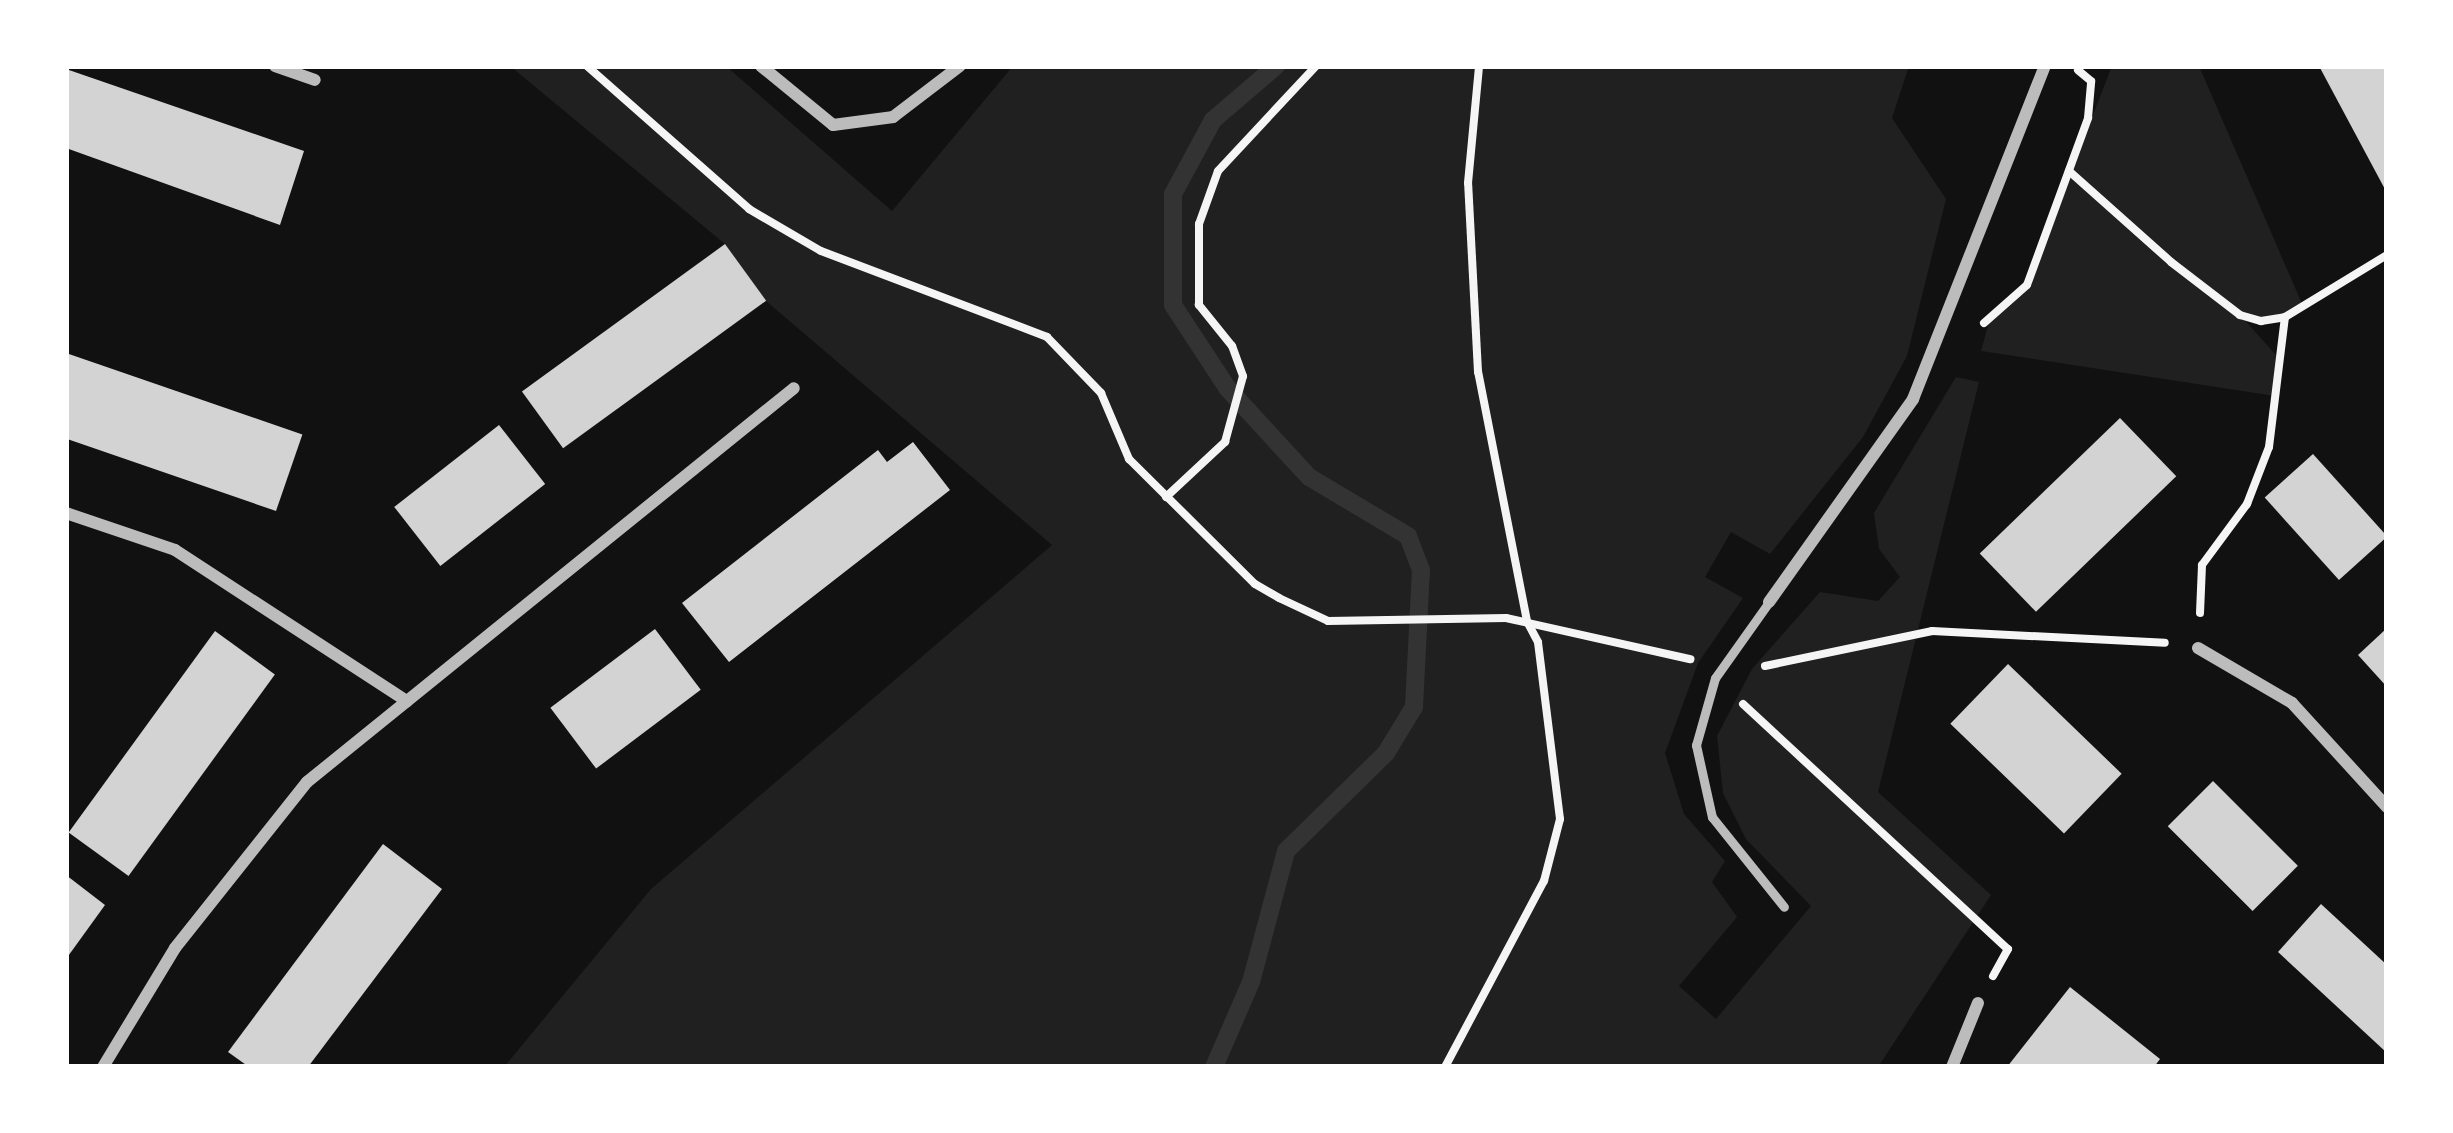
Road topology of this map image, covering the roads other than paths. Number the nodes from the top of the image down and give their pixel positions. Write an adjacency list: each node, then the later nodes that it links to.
1 (275, 66): 5 (street)
2 (760, 66): 3 (street)
3 (960, 66)
4 (2044, 66): 8 (street)
5 (315, 80)
6 (794, 388): 10 (street)
7 (66, 513): 10 (street)
8 (1769, 602): 12 (lane)
9 (2198, 648): 11 (street)
10 (407, 701): 14 (street)
11 (2387, 807)
12 (1784, 907)
13 (1978, 1003): 15 (street)
14 (103, 1067)
15 (1952, 1067)

